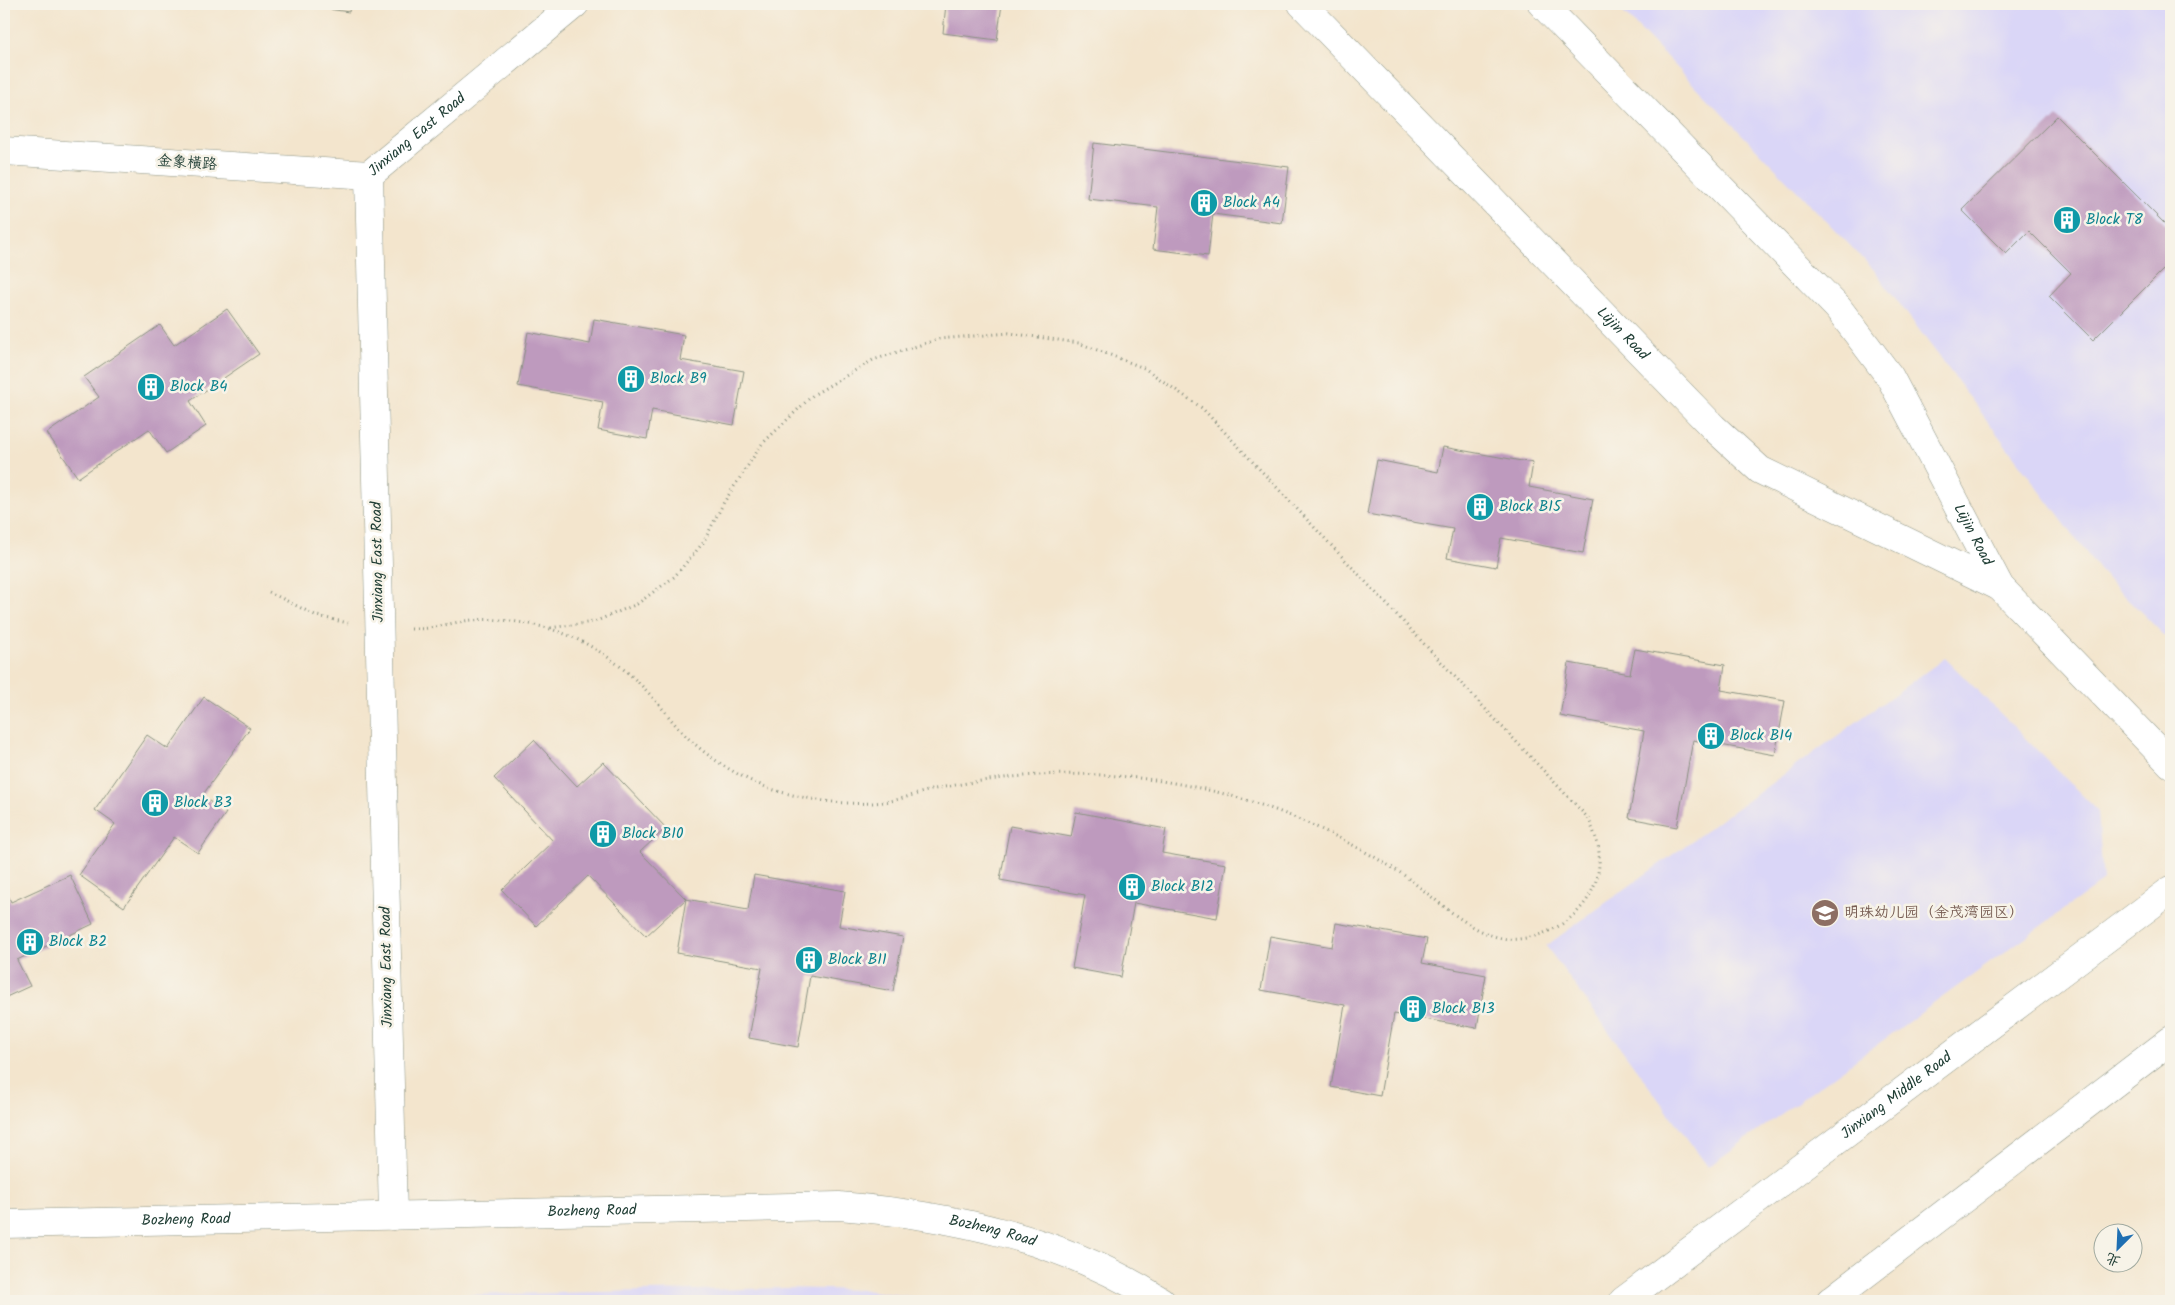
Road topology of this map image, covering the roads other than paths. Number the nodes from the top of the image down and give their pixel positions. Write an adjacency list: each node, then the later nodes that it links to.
1 (575, 4): 5 (street, Jinxiang East Road)
2 (1302, 4): 6 (street, Lüjin Road)
3 (1542, 4): 6 (street, Lüjin Road)
4 (4, 151): 5 (street, 金象横路)
5 (369, 174): 10 (street, Jinxiang East Road)
6 (2000, 587): 7 (street, Lüjin Road)
7 (2171, 764)
8 (2171, 890): 13 (street, Jinxiang Middle Road)
9 (2171, 1040): 14 (street)
10 (392, 1216): 11 (street, Bozheng Road); 12 (street, Bozheng Road)
11 (4, 1224)
12 (1161, 1301)
13 (1623, 1301)
14 (1830, 1301)

